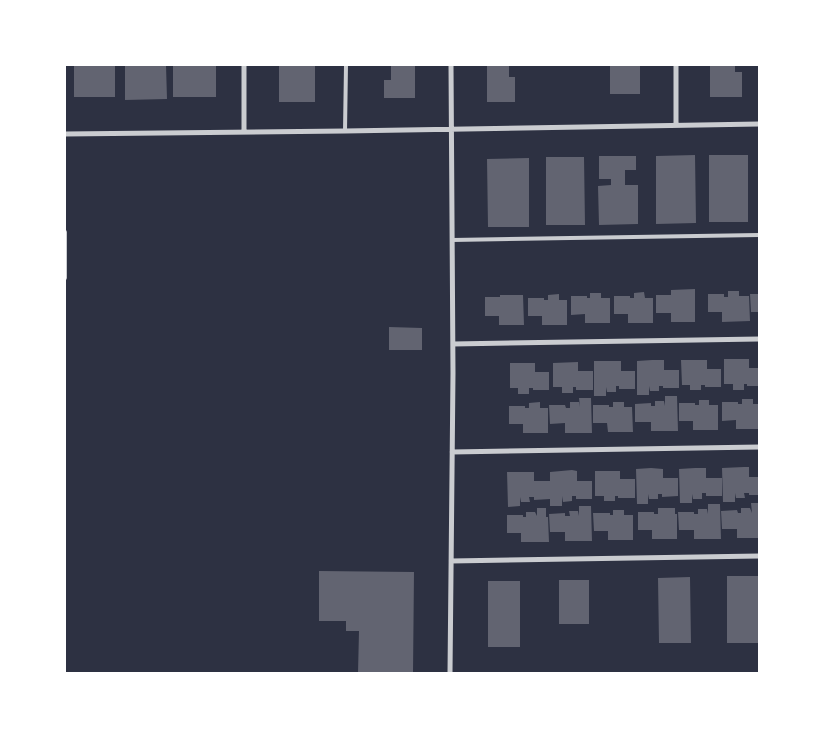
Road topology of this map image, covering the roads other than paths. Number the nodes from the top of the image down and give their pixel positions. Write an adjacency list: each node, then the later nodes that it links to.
1 (244, 65): 9 (street)
2 (346, 65): 8 (lane)
3 (451, 65): 7 (street)
4 (676, 65): 6 (street)
5 (759, 124): 6 (street)
6 (676, 125): 7 (street)
7 (451, 129): 8 (street); 13 (street)
8 (346, 131): 9 (street)
9 (244, 132): 10 (street)
10 (65, 134)
11 (65, 232): 14 (lane)
12 (759, 236): 13 (lane)
13 (452, 240): 16 (street)
14 (65, 278)
15 (759, 339): 16 (street)
16 (453, 344): 18 (street)
17 (759, 447): 18 (street)
18 (452, 452): 20 (street)
19 (759, 556): 20 (street)
20 (451, 560): 21 (street)
21 (450, 673)

